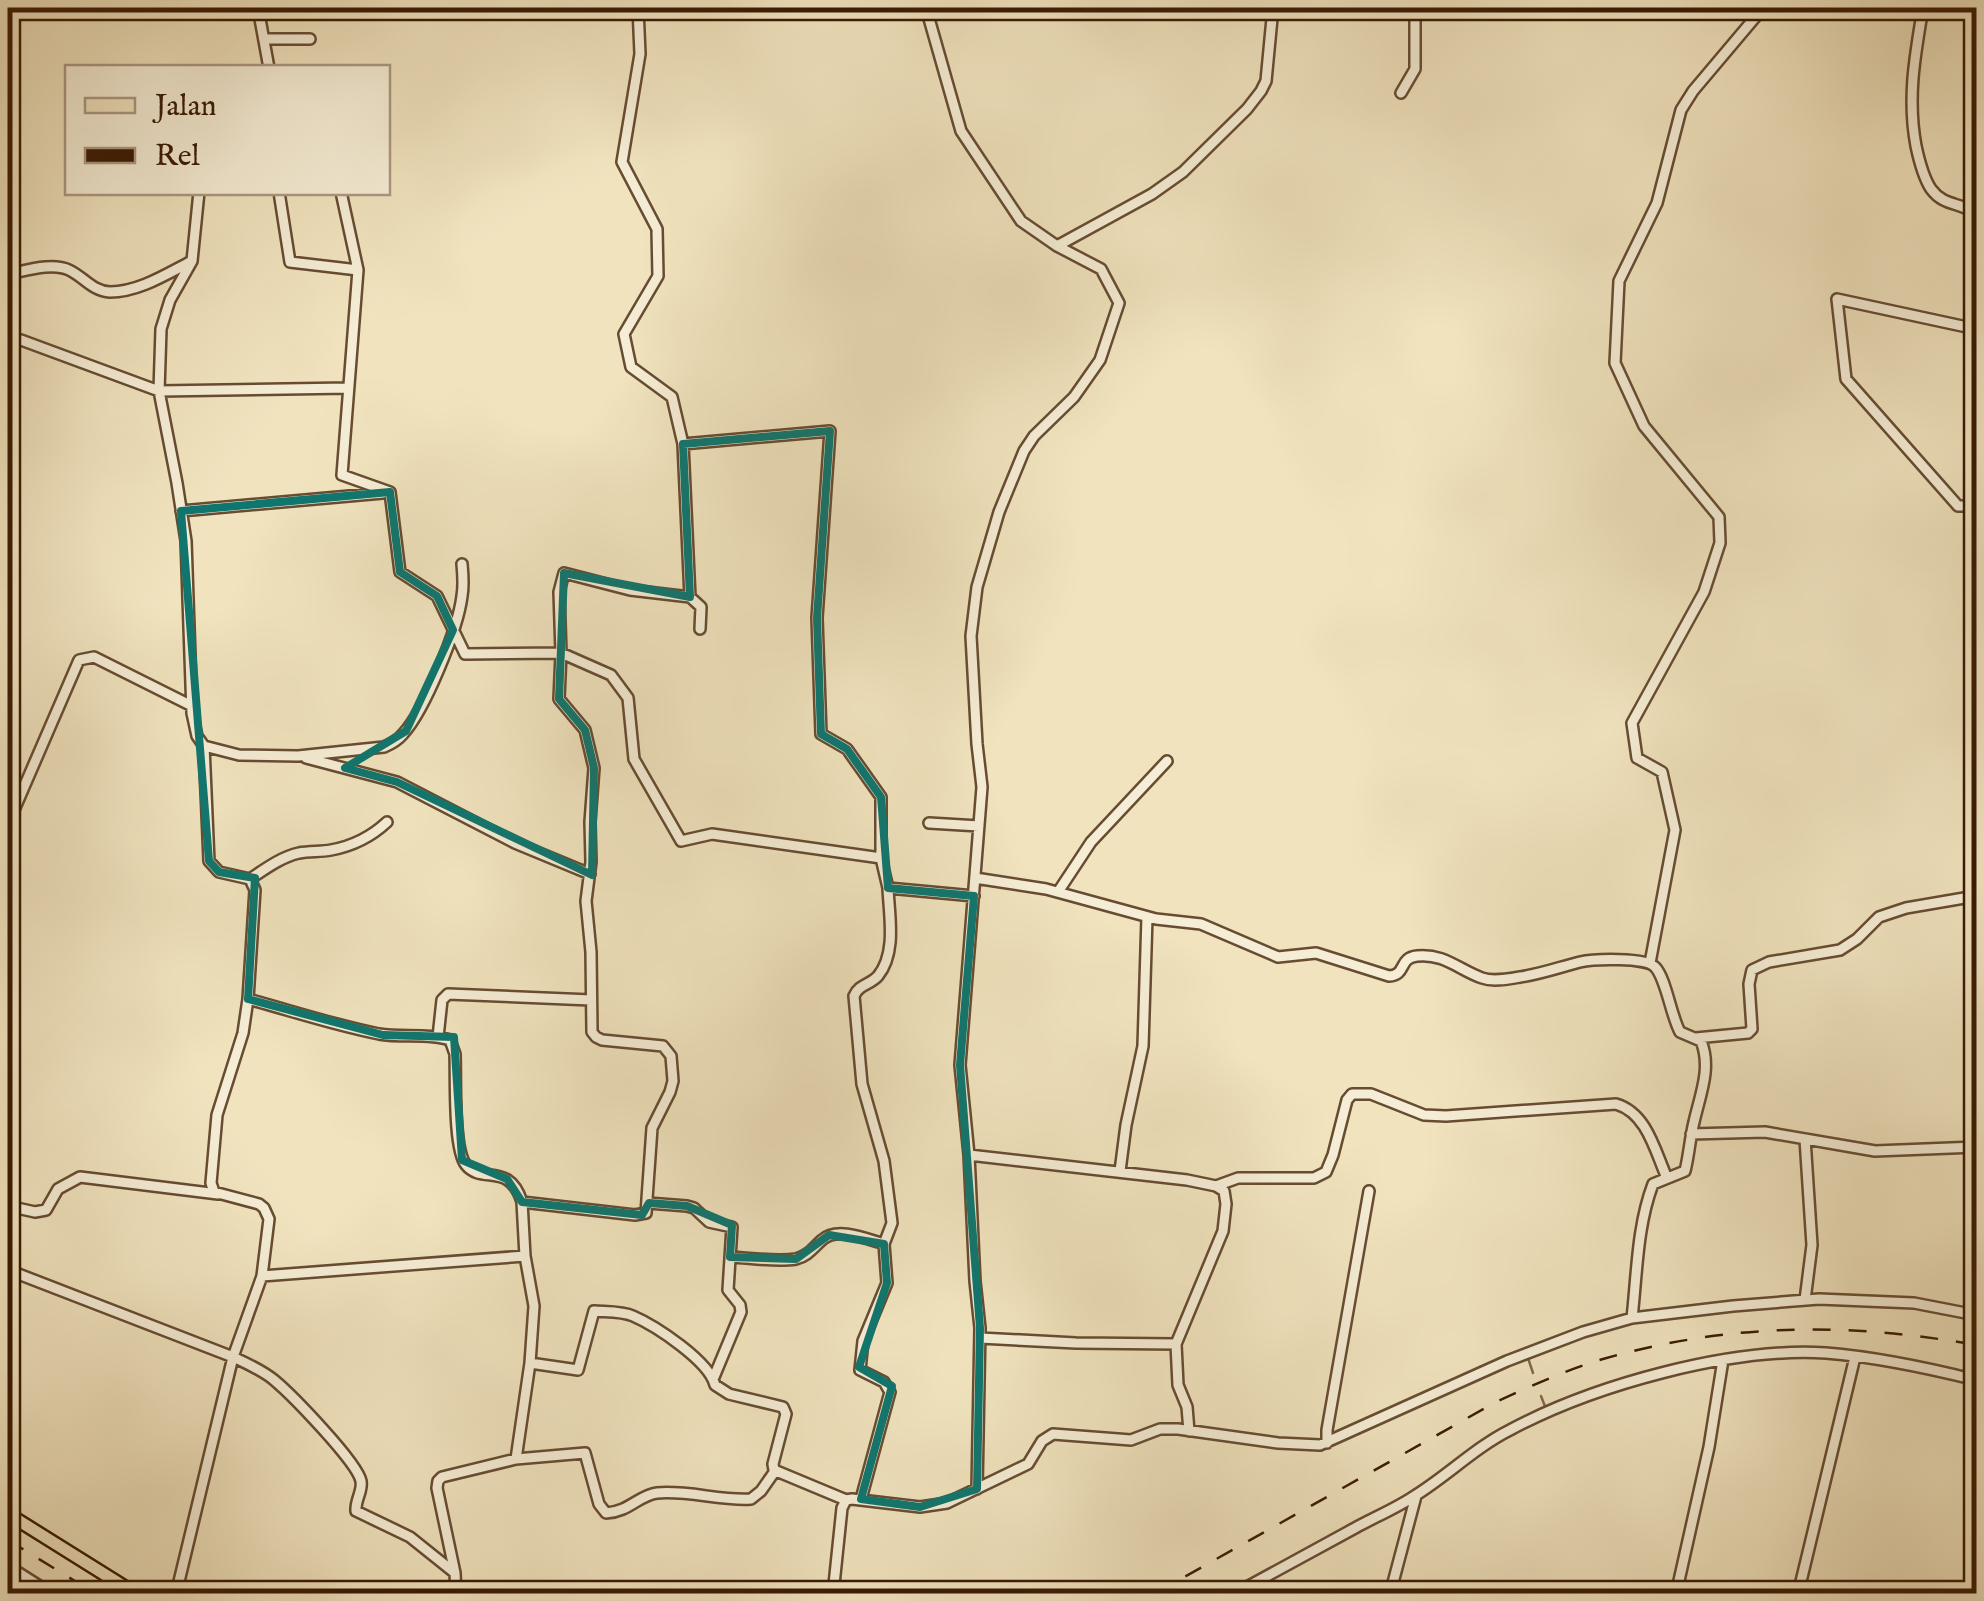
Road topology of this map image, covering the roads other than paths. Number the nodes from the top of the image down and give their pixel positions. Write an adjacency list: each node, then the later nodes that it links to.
1 (258, 8): 8 (street)
2 (638, 8): 24 (street)
3 (926, 8): 16 (street)
4 (1274, 8): 16 (street)
5 (1415, 8): 11 (street)
6 (1764, 8): 51 (street)
7 (1923, 8): 15 (street)
8 (265, 39): 9 (street); 10 (street)
9 (310, 39)
10 (268, 65)
11 (1401, 93)
12 (199, 195): 17 (street)
13 (280, 195): 18 (street)
14 (342, 195): 18 (street)
15 (1976, 215)
16 (1057, 246): 40 (street)
17 (192, 261): 19 (street); 23 (street)
18 (358, 270): 22 (street)
19 (8, 274)
20 (1976, 329): 26 (street)
21 (8, 342): 23 (street)
22 (348, 388): 23 (street); 25 (street)
23 (158, 391): 27 (street)
24 (683, 444): 29 (street); 41 (street)
25 (390, 492): 27 (street); 31 (street)
26 (1976, 506)
27 (182, 511): 33 (street)
28 (462, 564): 31 (street)
29 (690, 597): 30 (street); 32 (street)
30 (700, 629)
31 (454, 630): 32 (street); 35 (street)
32 (561, 653): 41 (street); 42 (street)
33 (192, 706): 34 (street); 39 (street)
34 (204, 746): 35 (street); 43 (street)
35 (298, 756): 42 (street)
36 (1168, 761): 46 (street)
37 (386, 822): 43 (street)
38 (929, 823): 40 (street)
39 (8, 824)
40 (979, 826): 44 (street)
41 (881, 858): 45 (street)
42 (590, 874): 54 (street)
43 (250, 878): 53 (street)
44 (975, 878): 46 (street); 47 (street)
45 (888, 888): 47 (street); 69 (street)
46 (1058, 892): 50 (street)
47 (974, 896): 60 (street)
48 (1976, 896): 56 (street)
49 (8, 902): 52 (street)
50 (1146, 917): 51 (street); 61 (street)
51 (1650, 963): 56 (street)
52 (8, 966)
53 (248, 999): 55 (street); 65 (street)
54 (592, 1000): 55 (street); 67 (street)
55 (438, 1038): 66 (street)
56 (1696, 1038): 57 (street)
57 (1691, 1134): 58 (street); 62 (street)
58 (1805, 1139): 59 (street); 74 (street)
59 (1976, 1147)
60 (969, 1155): 61 (street); 77 (street)
61 (1120, 1171): 63 (street)
62 (1666, 1178): 63 (street); 76 (street)
63 (1216, 1186): 78 (street)
64 (1369, 1191): 87 (street)
65 (222, 1195): 68 (street); 73 (street)
66 (522, 1202): 67 (street); 70 (street)
67 (648, 1203): 71 (street)
68 (8, 1206)
69 (884, 1244): 71 (street); 94 (street)
70 (525, 1256): 73 (street); 82 (street)
71 (730, 1257): 83 (street)
72 (8, 1270): 79 (street)
73 (262, 1276): 79 (street)
74 (1804, 1300): 75 (street); 76 (street)
75 (1976, 1316)
76 (1632, 1318): 87 (street)
77 (980, 1338): 78 (street); 91 (street)
78 (1176, 1344): 85 (street)
79 (234, 1357): 97 (street); 100 (street)
80 (1855, 1357): 81 (street); 84 (street); 106 (street)
81 (1723, 1360): 92 (street); 105 (street)
82 (530, 1363): 83 (street); 89 (street)
83 (714, 1377): 90 (street)
84 (1976, 1380)
85 (1189, 1431): 87 (street); 91 (street)
86 (584, 1440): 88 (street)
87 (1327, 1443)
88 (585, 1453): 89 (street); 90 (street)
89 (516, 1459): 97 (street)
90 (775, 1471): 93 (street)
91 (977, 1489): 94 (street)
92 (1416, 1496): 103 (street); 104 (street)
93 (846, 1500): 94 (street); 102 (street)
94 (862, 1500)
95 (8, 1514): 99 (main road)
96 (8, 1566): 98 (street)
97 (455, 1572): 101 (street)
98 (52, 1594)
99 (136, 1594)
100 (176, 1594)
101 (456, 1594)
102 (833, 1594)
103 (1234, 1594)
104 (1390, 1594)
105 (1676, 1594)
106 (1798, 1594)

